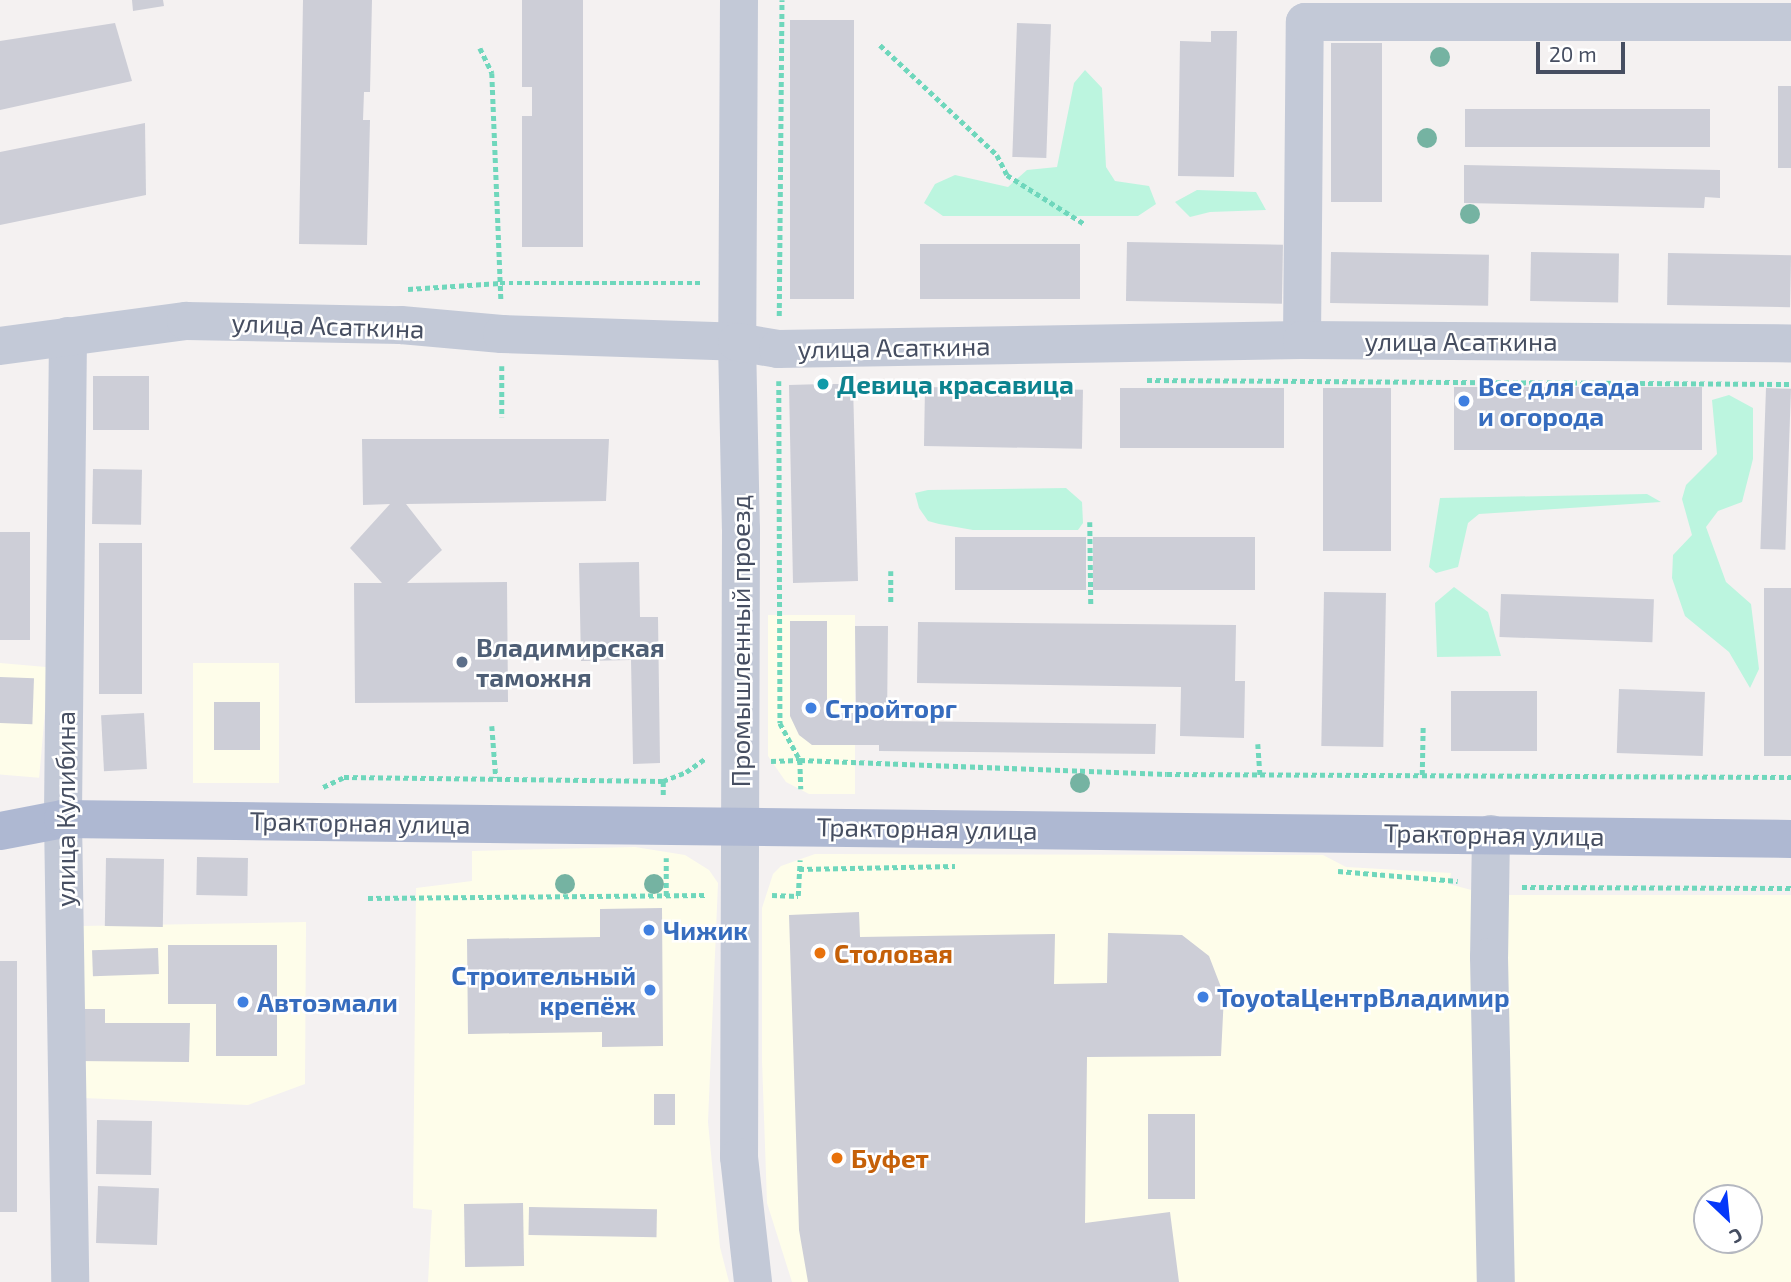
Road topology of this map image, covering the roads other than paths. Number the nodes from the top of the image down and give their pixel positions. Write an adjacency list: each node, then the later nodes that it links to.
1 (739, 0): 5 (street, Промышленный проезд)
2 (1791, 22): 4 (street)
3 (68, 336): 5 (street, улица Асаткина); 7 (street, улица Асаткина); 9 (street, улица Кулибина)
4 (1302, 340): 5 (street, улица Асаткина); 6 (street, улица Асаткина)
5 (737, 342): 10 (street, Промышленный проезд)
6 (1791, 343)
7 (0, 346)
8 (0, 801): 9 (main road, Тракторная улица)
9 (63, 819): 10 (main road, Тракторная улица); 11 (main road, Тракторная улица); 14 (street, улица Кулибина)
10 (740, 827): 12 (main road, Тракторная улица); 15 (street, Промышленный проезд)
11 (0, 831)
12 (1491, 834): 13 (main road, Тракторная улица); 16 (street)
13 (1791, 839)
14 (70, 1282)
15 (753, 1282)
16 (1496, 1282)

